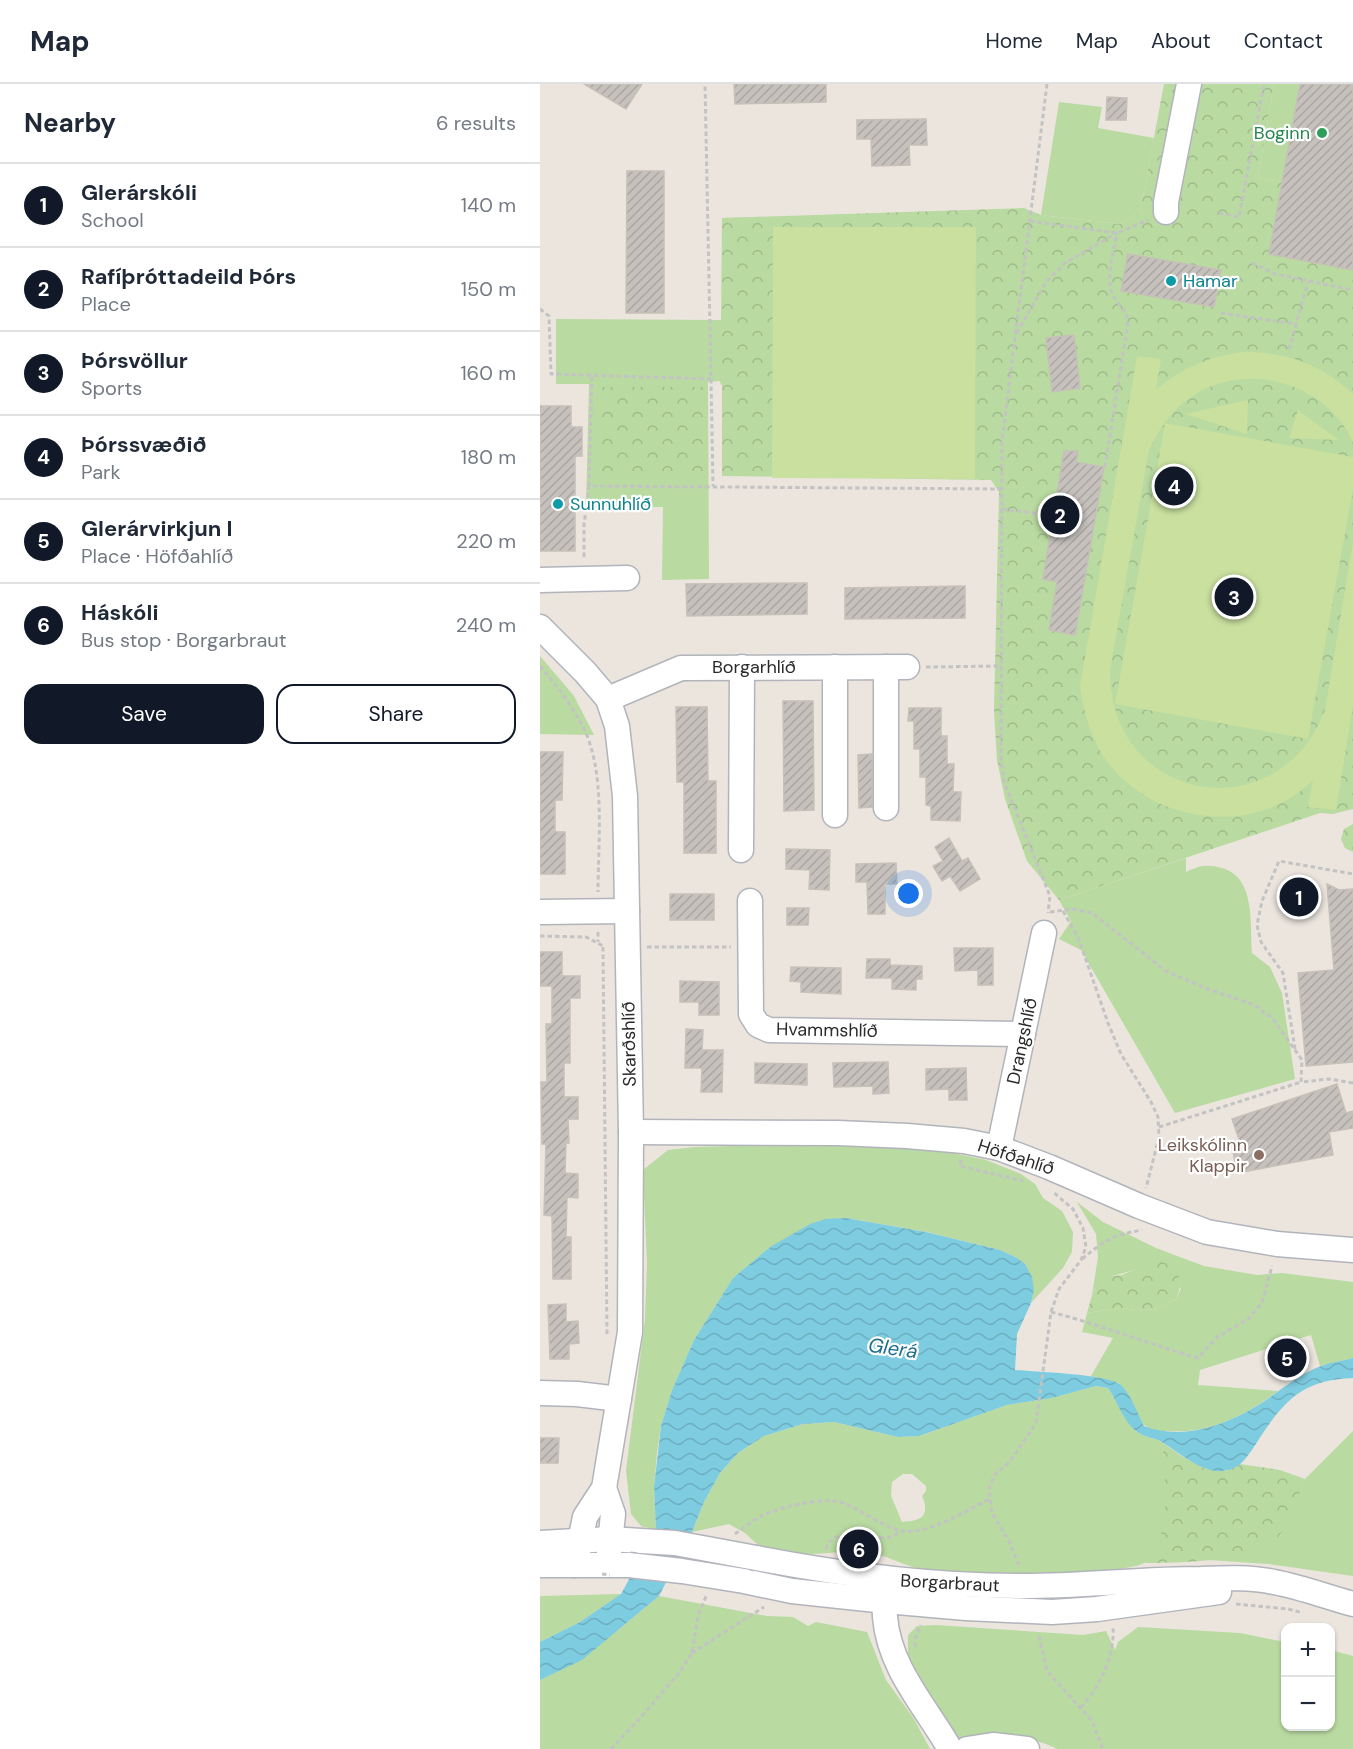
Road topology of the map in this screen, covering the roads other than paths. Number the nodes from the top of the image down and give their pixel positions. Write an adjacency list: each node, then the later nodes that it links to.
1 (1189, 84): 2 (street)
2 (1166, 212)
3 (627, 578): 4 (street)
4 (540, 580)
5 (540, 627): 8 (street, Skarðshlíð)
6 (742, 667): 7 (street, Borgarhlíð); 8 (street, Borgarhlíð); 11 (street)
7 (835, 667): 9 (street, Borgarhlíð); 10 (street)
8 (608, 699): 13 (street, Skarðshlíð)
9 (886, 808)
10 (835, 815)
11 (741, 850)
12 (750, 901): 16 (street, Hvammshlíð)
13 (627, 911): 14 (street); 17 (street, Skarðshlíð)
14 (540, 912)
15 (1046, 923): 16 (street, Drangshlíð)
16 (1023, 1034): 18 (street, Drangshlíð)
17 (631, 1132): 18 (street, Höfðahlíð); 21 (street, Skarðshlíð)
18 (999, 1148): 19 (street, Höfðahlíð)
19 (1353, 1250)
20 (540, 1393): 21 (street)
21 (619, 1399): 22 (street, Skarðshlíð)
22 (604, 1488): 23 (street, Skarðshlíð); 24 (street, Skarðshlíð)
23 (610, 1539): 24 (street, Borgarbraut); 28 (street, Skarðshlíð); 29 (street, Borgarbraut, bridge)
24 (578, 1541): 25 (street, Borgarbraut); 27 (street, Skarðshlíð)
25 (540, 1543)
26 (540, 1565): 27 (street, Borgarbraut)
27 (575, 1565): 28 (street, Borgarbraut)
28 (619, 1565): 29 (street, Borgarbraut, bridge)
29 (886, 1590): 30 (street, Borgarbraut); 31 (street)
30 (1353, 1604)
31 (950, 1749)
32 (967, 1749): 33 (street)
33 (1027, 1749)

